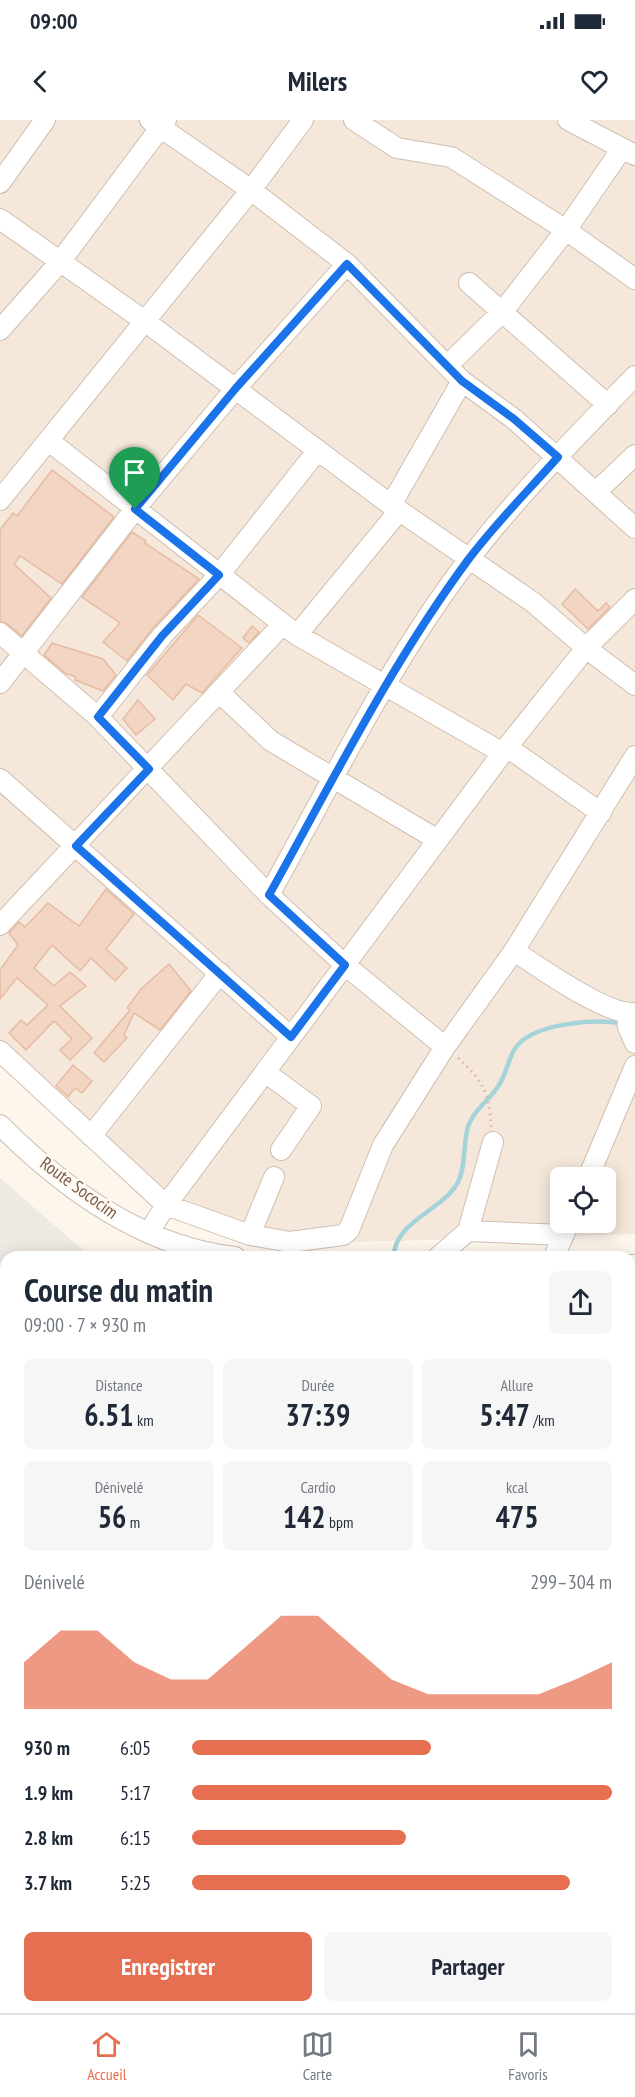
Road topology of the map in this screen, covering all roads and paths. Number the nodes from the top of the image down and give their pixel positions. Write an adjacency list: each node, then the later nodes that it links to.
1 (45, 120): 7 (street)
2 (303, 120): 8 (street)
3 (354, 120): 10 (street)
4 (568, 120): 6 (street)
5 (159, 123): 8 (street); 11 (street)
6 (628, 152): 10 (street)
7 (0, 183)
8 (251, 190): 12 (street); 16 (street)
9 (0, 219): 11 (street)
10 (566, 230): 13 (street); 15 (street)
11 (60, 262): 16 (street); 17 (street)
12 (347, 264): 18 (street); 21 (street)
13 (635, 279)
14 (469, 283): 15 (street)
15 (503, 311): 18 (street); 22 (street)
16 (146, 322): 21 (street); 23 (street)
17 (0, 330)
18 (447, 366): 20 (street)
19 (635, 376): 22 (street)
20 (462, 381): 26 (street); 29 (street)
21 (236, 388): 24 (street); 30 (street)
22 (608, 405): 26 (street)
23 (49, 441): 28 (street); 30 (street)
24 (318, 450): 29 (street); 33 (street)
25 (635, 455): 27 (street)
26 (558, 457): 27 (street); 32 (street)
27 (596, 492): 31 (street)
28 (0, 500)
29 (395, 508): 32 (street); 35 (street)
30 (135, 509): 33 (street); 38 (street)
31 (635, 528)
32 (470, 558): 37 (street); 41 (street)
33 (219, 575): 35 (street); 43 (street)
34 (635, 599): 37 (street)
35 (290, 630): 41 (street); 42 (street)
36 (0, 633): 38 (street)
37 (586, 648): 40 (street); 44 (street)
38 (26, 653): 39 (street); 43 (street)
39 (0, 683)
40 (635, 685)
41 (386, 686): 44 (street); 48 (street)
42 (219, 693): 46 (street); 48 (street)
43 (98, 717): 46 (street)
44 (505, 750): 49 (street); 50 (street)
45 (635, 756): 49 (street)
46 (149, 769): 51 (street); 52 (street)
47 (0, 779): 51 (street)
48 (333, 780): 50 (street); 52 (street)
49 (601, 813): 54 (street)
50 (438, 840): 55 (street)
51 (76, 846): 53 (street); 56 (street)
52 (269, 895): 55 (street)
53 (0, 925)
54 (514, 951): 57 (street); 60 (street)
55 (345, 965): 58 (street); 60 (street)
56 (220, 973): 58 (street); 65 (street)
57 (631, 1013): 59 (street)
58 (291, 1037): 63 (street)
59 (635, 1043)
60 (445, 1047): 66 (path); 75 (street)
61 (0, 1052): 65 (street)
62 (635, 1066): 68 (street)
63 (265, 1072): 67 (street); 70 (street)
64 (0, 1125): 73 (street, Route Sococim)
65 (90, 1136): 70 (street)
66 (493, 1142): 72 (street)
67 (281, 1150)
68 (593, 1167)
69 (274, 1177): 75 (street)
70 (166, 1205): 73 (street); 75 (street)
71 (550, 1229): 72 (street)
72 (468, 1231): 77 (street)
73 (148, 1232): 76 (street, Route Sococim)
74 (564, 1233): 78 (street)
75 (250, 1235)
76 (206, 1251)
77 (445, 1251)
78 (557, 1251)

